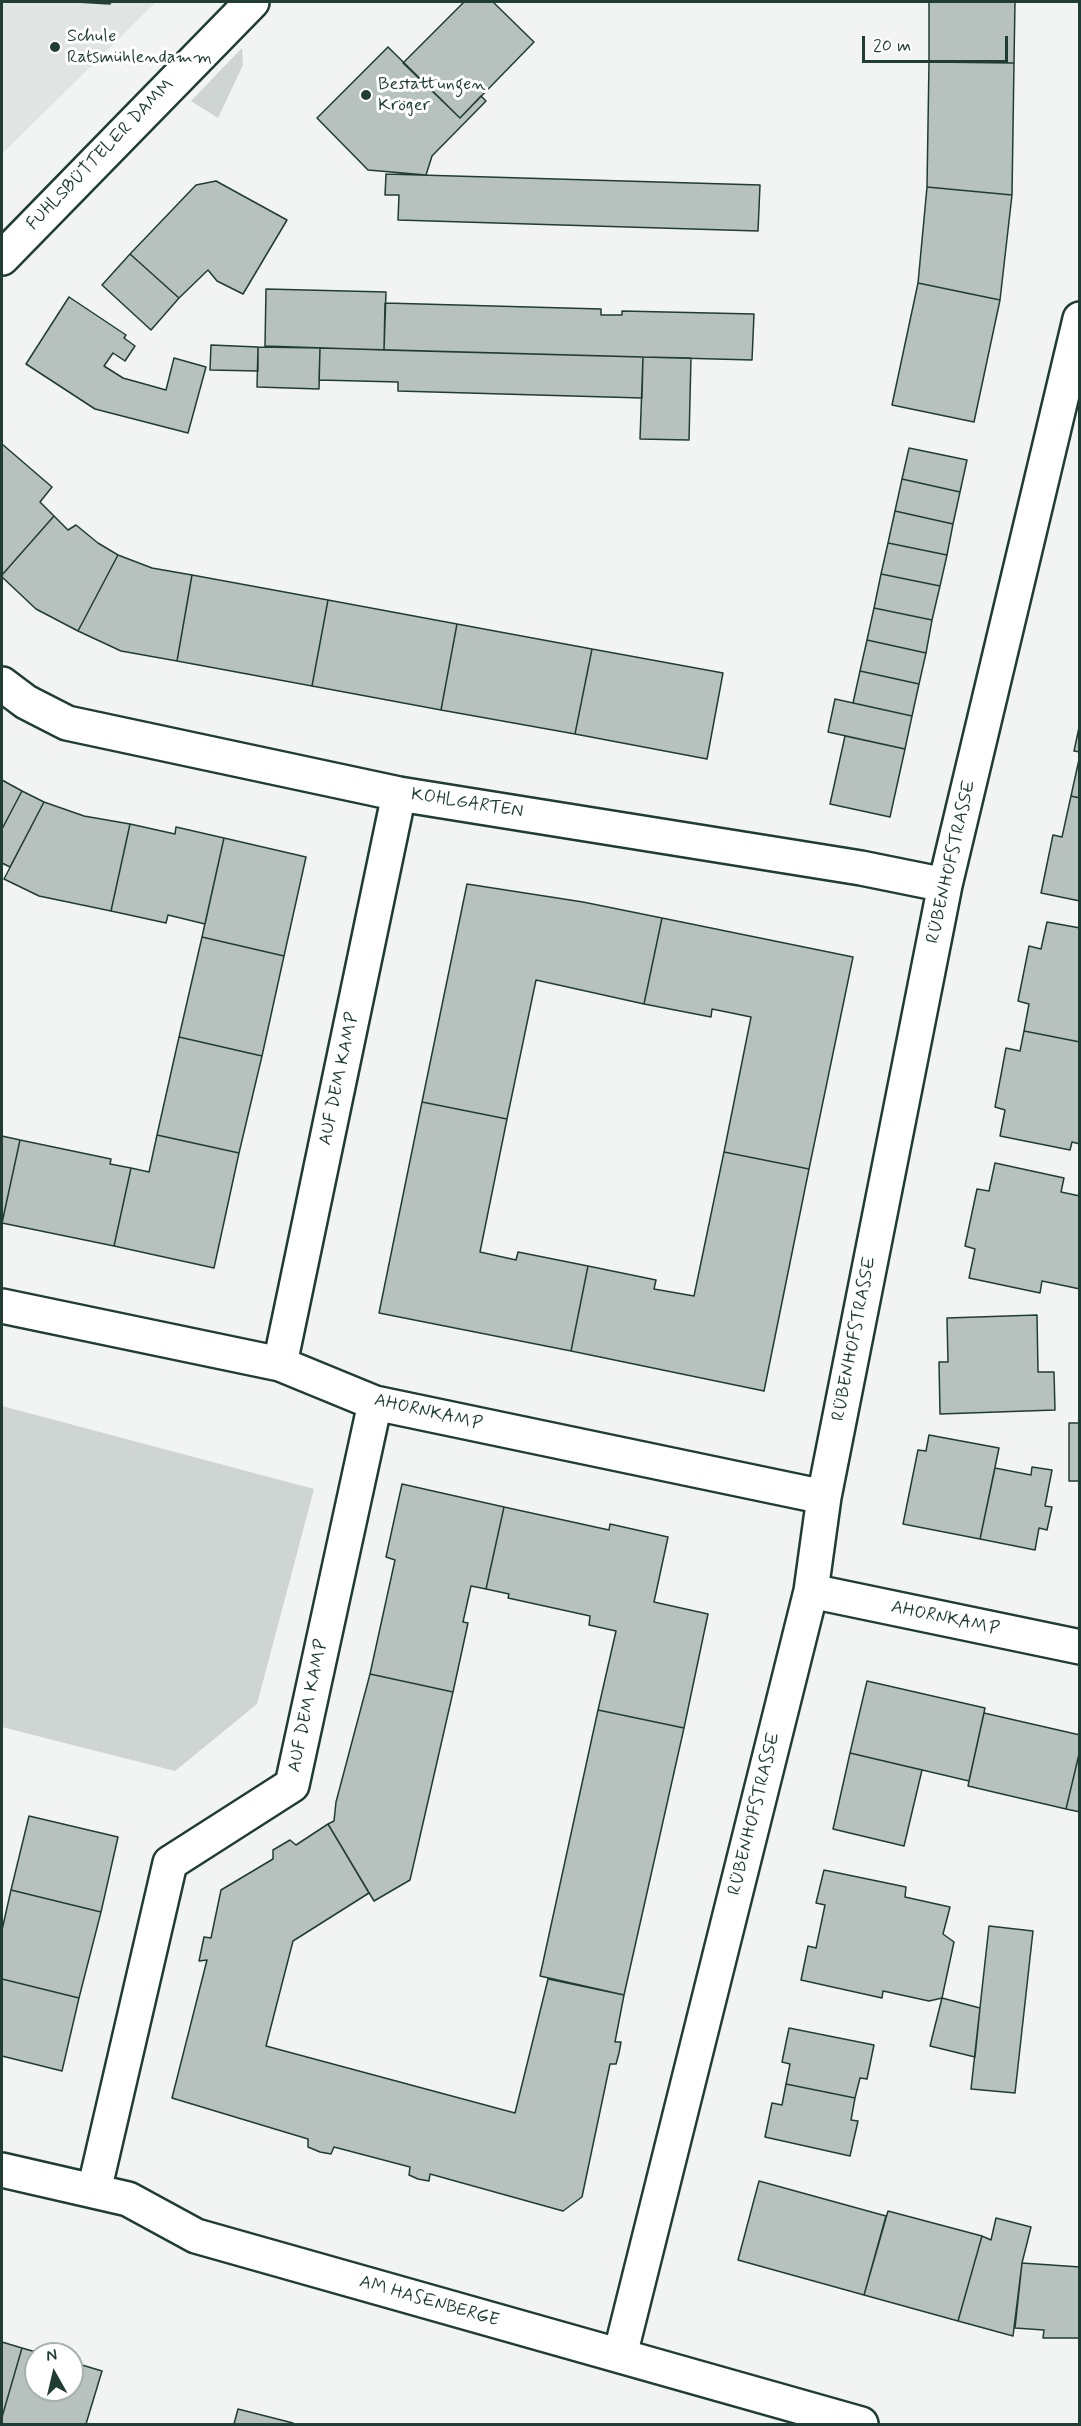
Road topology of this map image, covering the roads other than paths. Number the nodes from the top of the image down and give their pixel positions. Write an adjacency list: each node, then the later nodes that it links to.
1 (252, 2): 2 (street, FUHLSBÜTTELER DAMM)
2 (2, 258)
3 (1080, 319): 6 (street, RÜBENHOFSTRASSE)
4 (2, 684): 5 (street, KOHLGARTEN)
5 (399, 794): 6 (street, KOHLGARTEN); 8 (street, AUF DEM KAMP)
6 (945, 885): 10 (street, RÜBENHOFSTRASSE)
7 (2, 1306): 8 (street, AHORNKAMP)
8 (280, 1364): 9 (street, AHORNKAMP)
9 (375, 1403): 10 (street, AHORNKAMP); 14 (street, AUF DEM KAMP)
10 (824, 1497): 11 (street, RÜBENHOFSTRASSE)
11 (811, 1591): 12 (street, AHORNKAMP); 15 (street, RÜBENHOFSTRASSE)
12 (1080, 1647)
13 (2, 2170): 14 (street, AM HASENBERGE)
14 (94, 2191): 15 (street, AM HASENBERGE)
15 (620, 2355): 16 (street, AM HASENBERGE)
16 (861, 2424)

